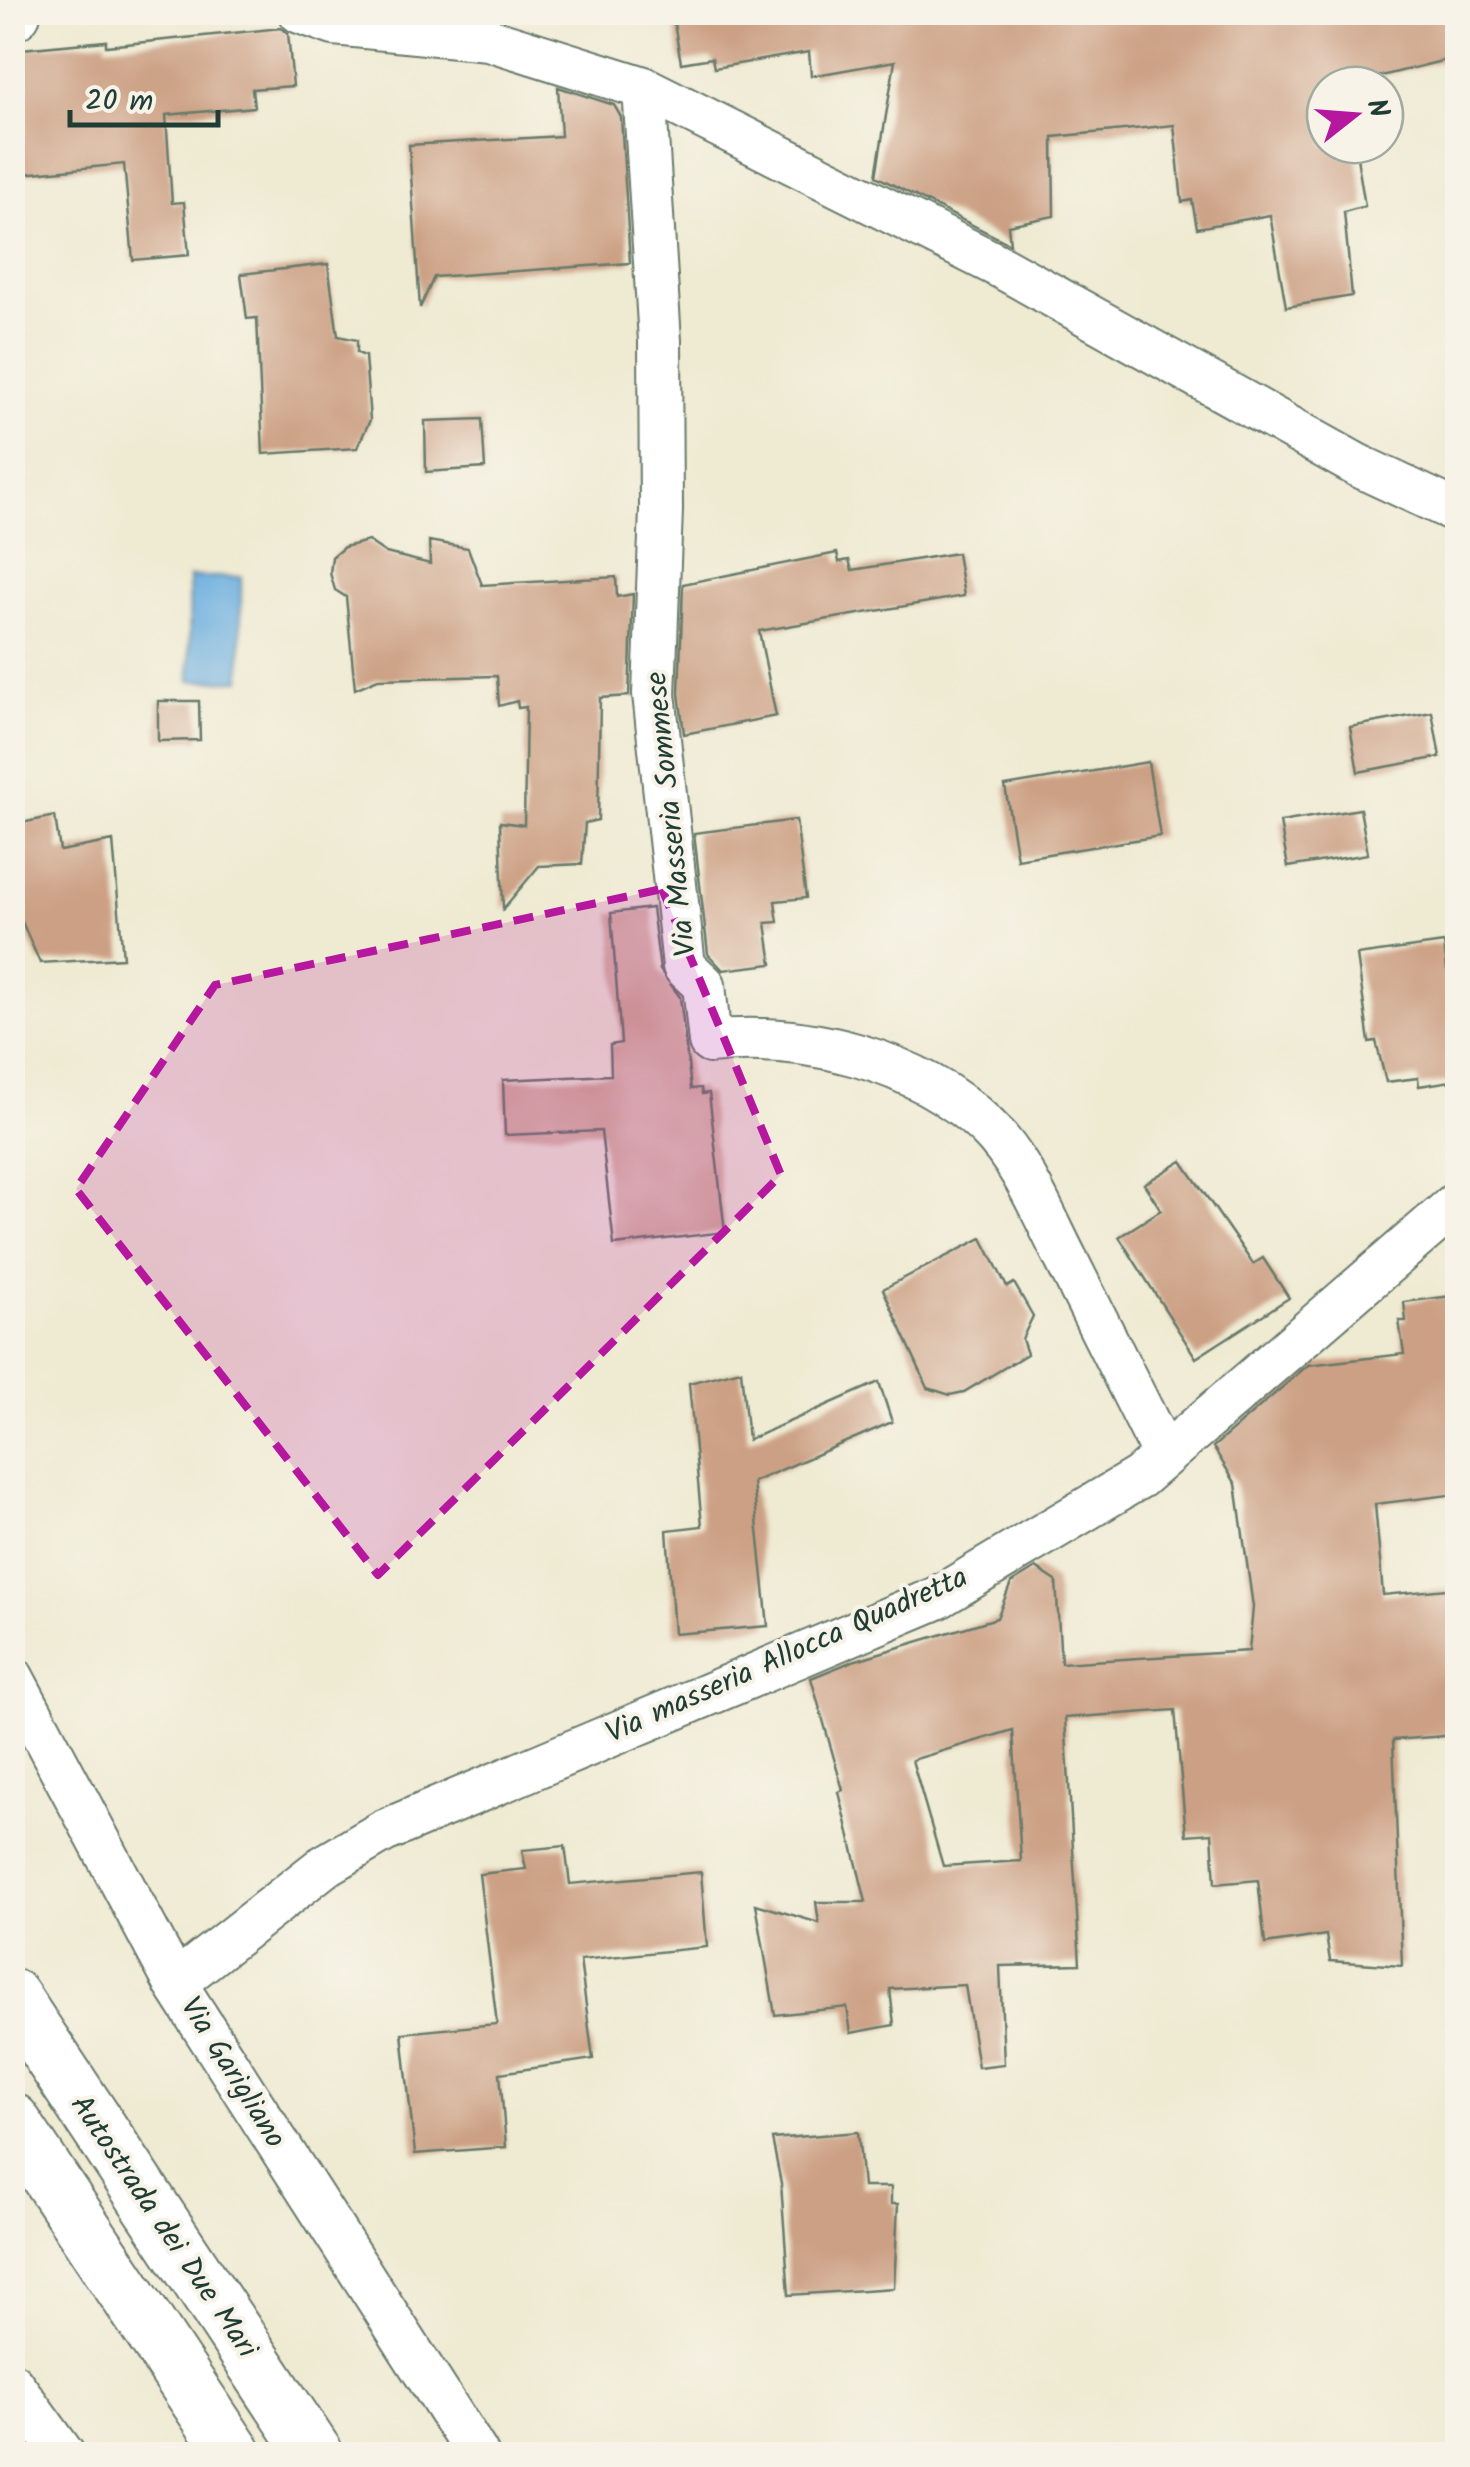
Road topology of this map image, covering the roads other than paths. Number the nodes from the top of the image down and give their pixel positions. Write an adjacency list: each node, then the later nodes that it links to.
1 (300, 12): 2 (street)
2 (644, 88): 3 (street); 5 (street, Via Masseria Sommese)
3 (1458, 512)
4 (1458, 1202): 5 (street, Via masseria Allocca Quadretta)
5 (1164, 1455): 7 (street, Via masseria Allocca Quadretta)
6 (12, 1676): 7 (street, Via Garigliano)
7 (175, 1983): 14 (street, Via Garigliano)
8 (12, 1998): 13 (highway, Autostrada dei Due Mari)
9 (12, 2120): 12 (highway)
10 (12, 2384): 11 (street)
11 (63, 2454)
12 (234, 2454)
13 (315, 2454)
14 (477, 2454)

